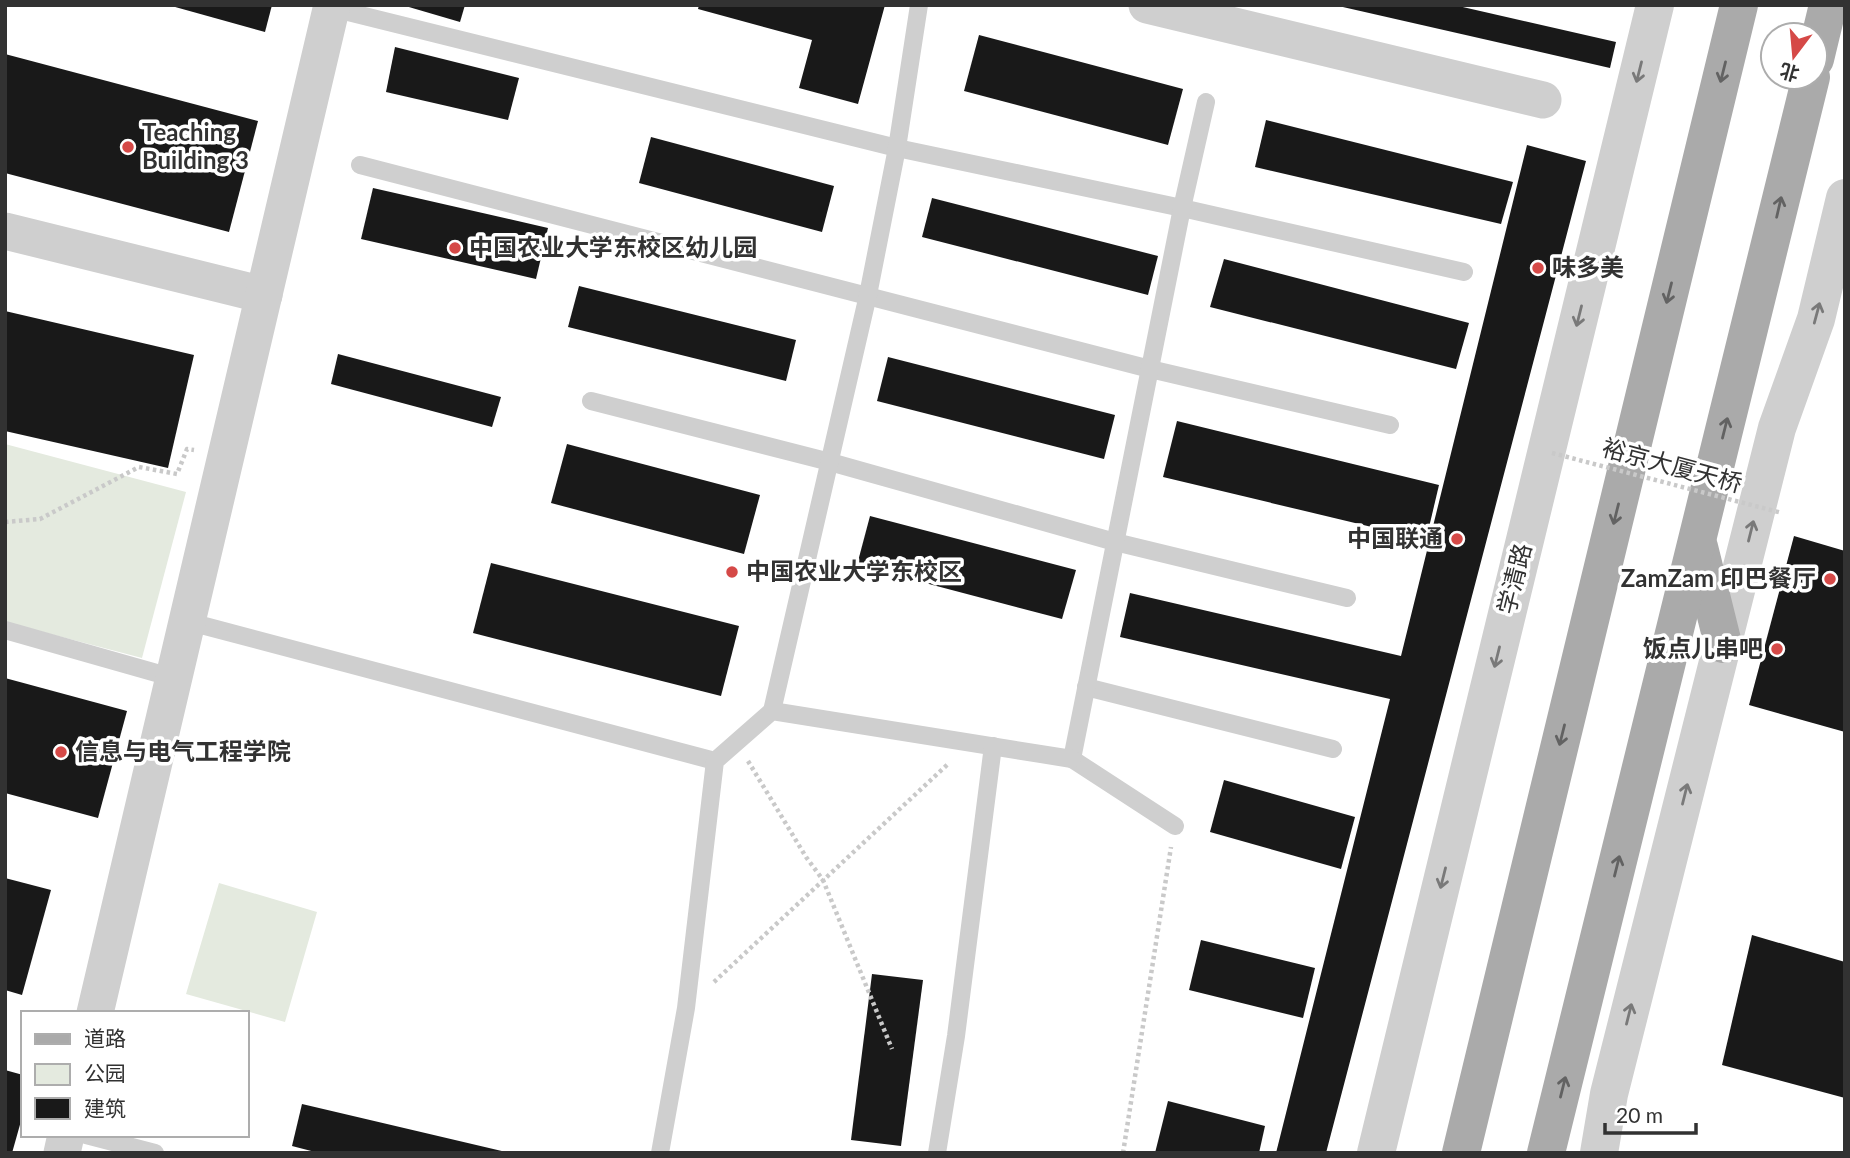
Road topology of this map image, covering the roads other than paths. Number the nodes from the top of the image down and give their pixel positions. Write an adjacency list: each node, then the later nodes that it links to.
1 (919, 5): 9 (lane)
2 (1147, 5): 7 (street)
3 (1655, 5): 40 (street, 学清路, one-way to 40)
4 (1739, 5): 41 (main road, one-way to 41)
5 (332, 7): 9 (lane); 15 (street)
6 (1808, 91): 22 (main road, one-way to 6)
7 (1544, 100)
8 (1206, 102): 12 (lane)
9 (897, 148): 12 (lane); 16 (lane)
10 (360, 165): 16 (lane)
11 (1845, 198): 26 (street, one-way to 11)
12 (1182, 208): 14 (lane); 17 (lane)
13 (5, 231): 15 (street)
14 (1464, 272)
15 (264, 295): 24 (street)
16 (867, 295): 17 (lane); 20 (lane)
17 (1150, 369): 19 (lane); 21 (lane)
18 (591, 401): 20 (lane)
19 (1390, 425)
20 (830, 462): 21 (lane); 29 (lane)
21 (1115, 542): 23 (lane); 28 (lane)
22 (1698, 542): 26 (main road); 42 (main road, one-way to 22)
23 (1347, 598)
24 (186, 621): 27 (street); 33 (lane)
25 (5, 630): 27 (lane)
26 (1723, 644): 43 (street, one-way to 26)
27 (174, 678): 35 (street)
28 (1086, 687): 31 (lane); 32 (lane)
29 (772, 711): 30 (lane); 33 (lane)
30 (993, 746): 32 (lane); 39 (lane)
31 (1333, 749)
32 (1072, 759): 34 (lane)
33 (715, 761): 38 (lane)
34 (1175, 826)
35 (95, 1011)
36 (94, 1137): 37 (lane)
37 (155, 1153)
38 (660, 1153)
39 (937, 1153)
40 (1376, 1153)
41 (1461, 1153)
42 (1546, 1153)
43 (1599, 1153)

